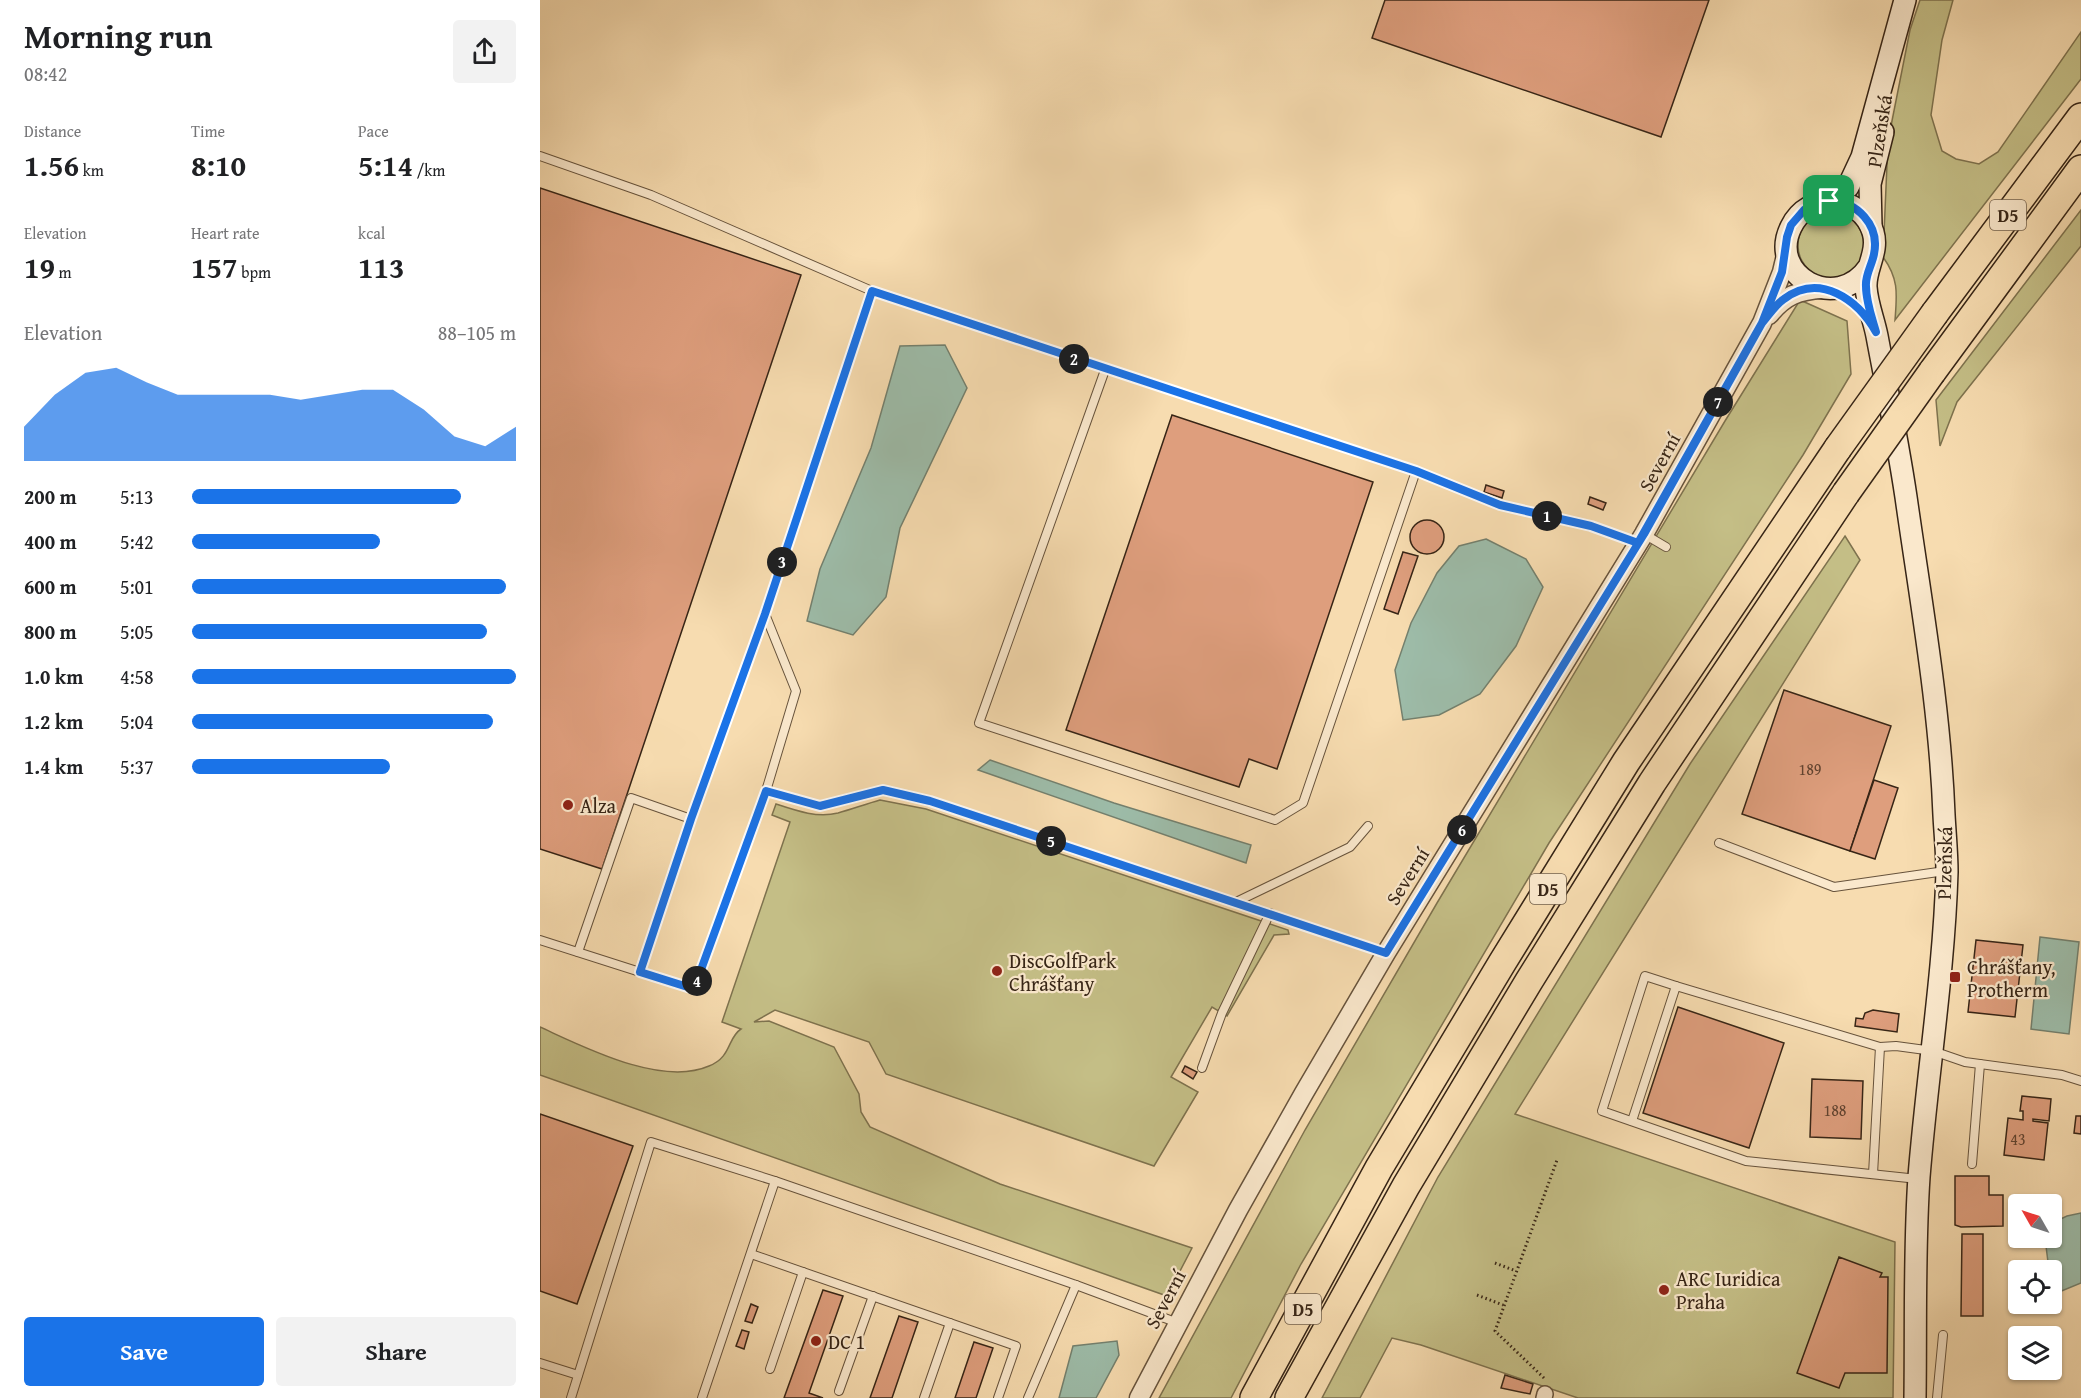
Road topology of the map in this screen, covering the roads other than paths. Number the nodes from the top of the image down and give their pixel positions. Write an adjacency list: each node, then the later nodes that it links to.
1 (1905, 0): 2 (main road, Plzeňská)
2 (1887, 72): 6 (main road, Plzeňská); 8 (main road, Plzeňská)
3 (2081, 117): 7 (highway, D5)
4 (540, 156): 12 (lane)
5 (2079, 173): 7 (highway, D5)
6 (1829, 201): 8 (main road); 9 (main road, Plzeňská)
7 (2037, 202): 59 (highway, D5, bridge); 60 (highway, D5, bridge)
8 (1870, 226): 10 (main road, Plzeňská)
9 (1787, 251): 11 (main road, Plzeňská); 13 (street, Severní)
10 (1869, 267): 11 (main road); 14 (main road, Plzeňská)
11 (1826, 289): 13 (street, Severní); 14 (main road, Plzeňská)
12 (872, 291): 15 (lane); 19 (lane)
13 (1762, 323): 17 (street, Severní)
14 (1876, 332): 24 (main road, Plzeňská)
15 (1105, 370): 16 (lane); 16 (lane)
16 (1416, 471): 17 (lane)
17 (1641, 539): 18 (lane); 29 (street, Severní)
18 (1666, 547)
19 (765, 614): 20 (lane); 21 (lane)
20 (766, 791): 25 (lane); 30 (lane)
21 (691, 819): 28 (lane); 30 (lane)
22 (1368, 826): 25 (lane)
23 (1719, 843): 24 (lane)
24 (1947, 871): 33 (main road, Plzeňská)
25 (1236, 902): 26 (lane)
26 (1270, 914): 29 (lane); 35 (lane)
27 (540, 940): 28 (lane)
28 (578, 952): 30 (lane)
29 (1386, 953): 47 (street, Severní)
30 (640, 972)
31 (1676, 986): 32 (lane); 37 (lane); 37 (lane)
32 (1880, 1047): 33 (lane); 39 (lane)
33 (1932, 1052): 34 (lane); 40 (main road, Plzeňská)
34 (1980, 1064): 36 (lane); 38 (lane)
35 (1202, 1068)
36 (2081, 1081)
37 (1632, 1121): 39 (lane)
38 (1972, 1164)
39 (1873, 1174): 40 (lane)
40 (1919, 1179): 61 (main road, Plzeňská)
41 (776, 1181): 42 (lane); 44 (lane); 51 (lane)
42 (751, 1254): 43 (lane); 54 (lane)
43 (803, 1272): 45 (lane); 50 (lane)
44 (1076, 1285): 47 (lane); 57 (lane)
45 (873, 1296): 46 (lane); 52 (lane)
46 (950, 1323): 55 (lane); 56 (lane)
47 (1178, 1323): 58 (street, Severní)
48 (1943, 1335): 62 (lane)
49 (540, 1363): 51 (lane)
50 (770, 1369)
51 (578, 1375): 53 (lane)
52 (839, 1391)
53 (570, 1398)
54 (702, 1398)
55 (924, 1398)
56 (998, 1398)
57 (1028, 1398)
58 (1139, 1398)
59 (1254, 1398)
60 (1289, 1398)
61 (1915, 1398)
62 (1937, 1398)

